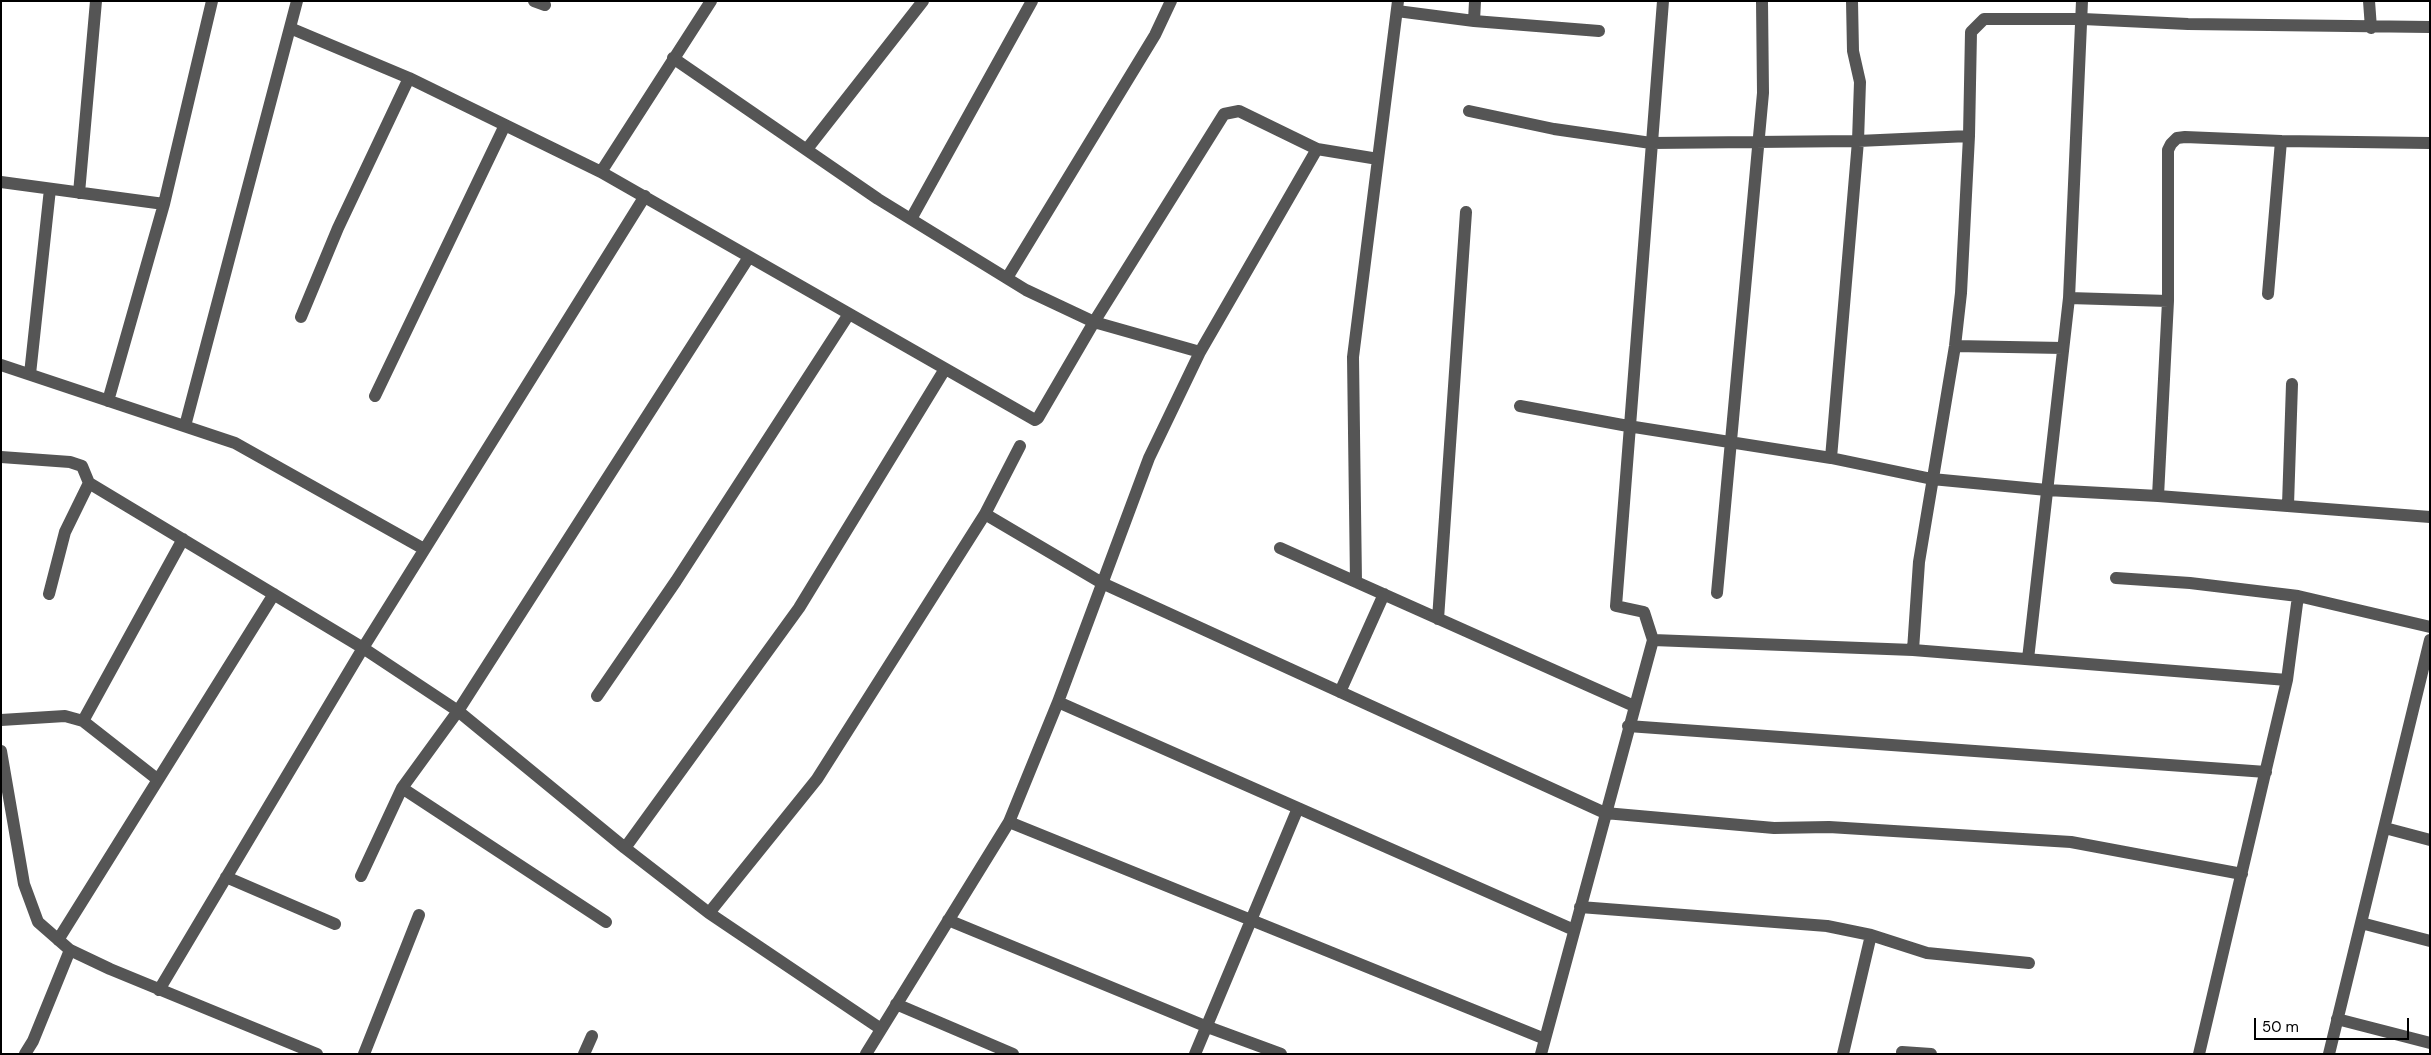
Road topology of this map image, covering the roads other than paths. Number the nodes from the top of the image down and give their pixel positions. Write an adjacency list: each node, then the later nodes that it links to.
1 (96, 1): 37 (street)
2 (212, 1): 39 (street)
3 (297, 1): 18 (street)
4 (711, 1): 21 (street)
5 (923, 1): 31 (street)
6 (1032, 1): 41 (street)
7 (1171, 1): 43 (street)
8 (1475, 1): 16 (street)
9 (1663, 1): 29 (street)
10 (1762, 1): 28 (street)
11 (1852, 1): 26 (street)
12 (2082, 1): 15 (street)
13 (2369, 1): 19 (street)
14 (1398, 6): 16 (street); 33 (street)
15 (2083, 19): 19 (street); 25 (street); 45 (street)
16 (1474, 21): 20 (street)
17 (2430, 27): 19 (street)
18 (290, 28): 22 (street); 60 (street)
19 (2371, 28)
20 (1599, 31)
21 (673, 58): 31 (street); 34 (street)
22 (409, 78): 24 (street); 48 (street)
23 (1469, 111): 29 (street)
24 (505, 125): 34 (street); 57 (street)
25 (1969, 136): 26 (street); 50 (street)
26 (1858, 141): 28 (street); 65 (street)
27 (2281, 141): 30 (street); 44 (street); 46 (street)
28 (1759, 142): 29 (street); 62 (street)
29 (1652, 143): 61 (street)
30 (2430, 143)
31 (807, 149): 41 (street)
32 (1317, 149): 33 (street); 49 (street); 52 (street)
33 (1378, 159): 77 (street)
34 (601, 172): 38 (street)
35 (1, 182): 36 (street)
36 (50, 189): 37 (street); 55 (street)
37 (79, 193): 39 (street)
38 (644, 196): 42 (street); 75 (street)
39 (164, 204): 58 (street)
40 (1466, 212): 84 (street)
41 (911, 219): 43 (street)
42 (750, 257): 47 (street); 96 (street)
43 (1008, 278): 49 (street)
44 (2268, 294)
45 (2069, 298): 46 (street); 51 (street)
46 (2168, 301): 69 (street)
47 (849, 314): 54 (street); 93 (street)
48 (301, 316)
49 (1094, 322): 52 (street); 54 (street)
50 (1955, 346): 51 (street); 66 (street)
51 (2063, 348): 68 (street)
52 (1200, 352): 78 (street)
53 (1, 364): 55 (street)
54 (945, 369): 109 (street)
55 (30, 374): 58 (street)
56 (2292, 384): 70 (street)
57 (375, 396)
58 (108, 401): 60 (street)
59 (1520, 406): 61 (street)
60 (185, 426): 75 (street)
61 (1628, 426): 62 (street); 86 (street)
62 (1731, 441): 65 (street); 79 (street)
63 (1020, 446): 71 (street)
64 (1, 457): 67 (street)
65 (1831, 458): 66 (street)
66 (1932, 479): 68 (street); 89 (street)
67 (89, 483): 73 (street); 80 (street)
68 (2046, 490): 69 (street); 90 (street)
69 (2158, 496): 70 (street)
70 (2288, 505): 72 (street)
71 (985, 514): 78 (street); 114 (street)
72 (2430, 517)
73 (183, 540): 81 (street); 98 (street)
74 (1280, 548): 77 (street)
75 (424, 549): 88 (street)
76 (2116, 578): 83 (street)
77 (1356, 582): 82 (street)
78 (1102, 583): 92 (street); 94 (street)
79 (1717, 593)
80 (48, 594)
81 (274, 594): 88 (street); 102 (street)
82 (1384, 594): 84 (street); 92 (street)
83 (2298, 596): 85 (street); 91 (street)
84 (1438, 619): 95 (street)
85 (2430, 627)
86 (1653, 640): 89 (street); 95 (street)
87 (2430, 640): 107 (street)
88 (363, 648): 96 (street); 112 (street)
89 (1913, 650): 90 (street)
90 (2028, 659): 91 (street)
91 (2287, 680): 101 (street)
92 (1340, 692): 105 (street)
93 (597, 696)
94 (1058, 702): 104 (street); 106 (street)
95 (1634, 706): 99 (street)
96 (458, 711): 103 (street); 109 (street)
97 (1, 720): 98 (street)
98 (83, 721): 102 (street)
99 (1628, 726): 101 (street); 105 (street)
100 (1, 751): 123 (street)
101 (2266, 772): 110 (street)
102 (157, 779): 123 (street)
103 (402, 788): 111 (street); 118 (street)
104 (1298, 808): 116 (street); 121 (street)
105 (1605, 813): 110 (street); 113 (street)
106 (1009, 822): 116 (street); 117 (street)
107 (2385, 828): 108 (street); 119 (street)
108 (2430, 840)
109 (625, 848): 114 (street)
110 (2242, 874): 148 (street)
111 (361, 876)
112 (226, 878): 120 (street); 127 (street)
113 (1580, 908): 121 (street); 122 (street)
114 (709, 912): 131 (street)
115 (419, 915): 139 (street)
116 (1251, 919): 130 (street); 133 (street)
117 (948, 920): 128 (street); 130 (street)
118 (606, 922)
119 (2361, 923): 124 (street); 129 (street)
120 (335, 924)
121 (1574, 930): 133 (street)
122 (1871, 935): 126 (street); 146 (street)
123 (58, 940): 125 (street)
124 (2430, 941)
125 (70, 950): 127 (street); 137 (street)
126 (2029, 963)
127 (159, 990): 135 (street)
128 (896, 1004): 131 (street); 142 (street)
129 (2337, 1020): 134 (street); 149 (street)
130 (1205, 1026): 143 (street); 144 (street)
131 (881, 1029): 141 (street)
132 (592, 1036): 140 (street)
133 (1545, 1039): 145 (street)
134 (2430, 1043)
135 (293, 1050): 138 (street)
136 (1902, 1052): 147 (street)
137 (25, 1054)
138 (317, 1054)
139 (364, 1054)
140 (584, 1054)
141 (866, 1054)
142 (1013, 1054)
143 (1194, 1054)
144 (1281, 1054)
145 (1541, 1054)
146 (1843, 1054)
147 (1931, 1054)
148 (2199, 1054)
149 (2329, 1054)

